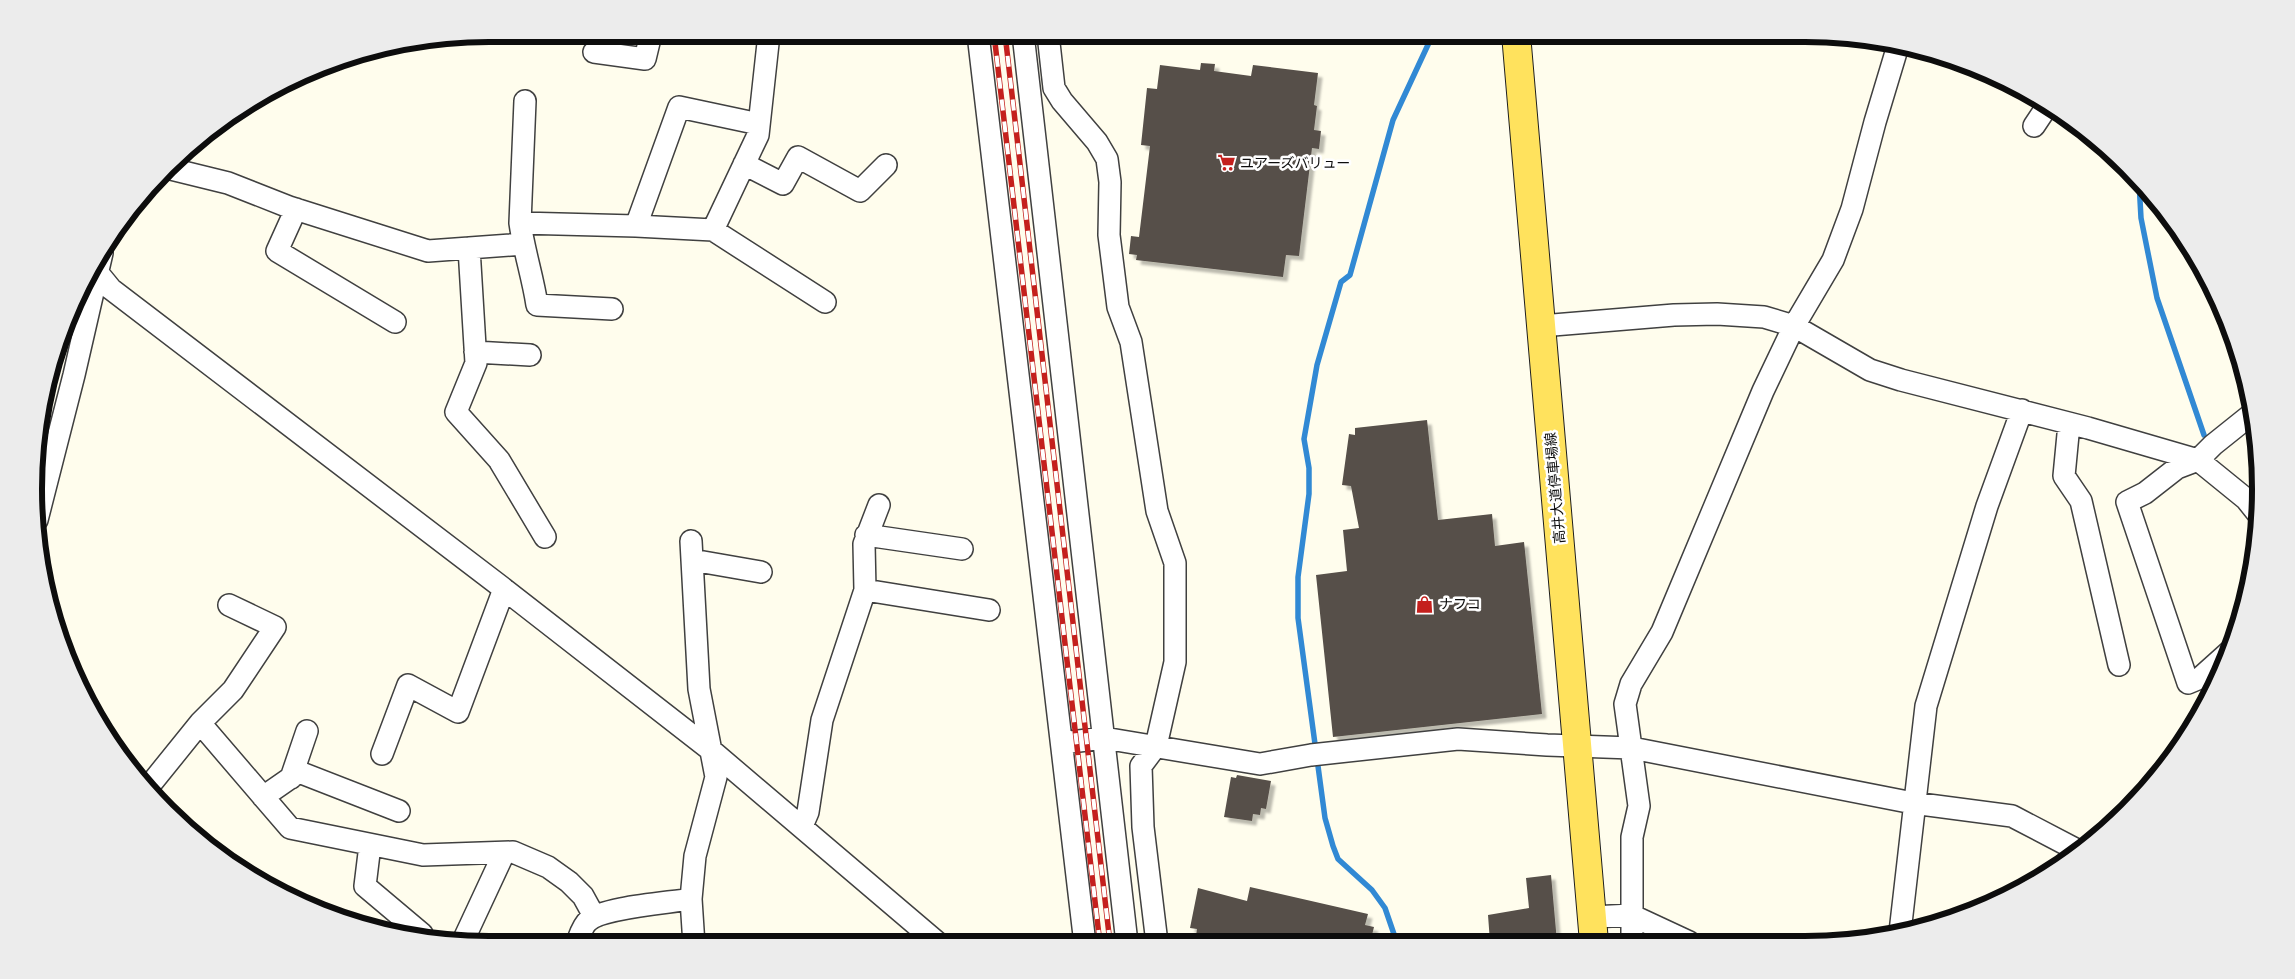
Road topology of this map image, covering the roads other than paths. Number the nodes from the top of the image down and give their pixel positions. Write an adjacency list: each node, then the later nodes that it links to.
1 (649, 42): 7 (street)
2 (768, 42): 11 (street)
3 (979, 42): 51 (street)
4 (1024, 42): 50 (street)
5 (1049, 42): 53 (street)
6 (1517, 42): 27 (main road, 高井大道停車場線)
7 (594, 52)
8 (1896, 52): 28 (street)
9 (525, 102): 17 (street)
10 (2044, 111): 12 (street)
11 (759, 124): 13 (street); 18 (street)
12 (2034, 126)
13 (744, 164): 14 (street); 19 (street)
14 (886, 165)
15 (176, 170): 16 (street)
16 (296, 210): 21 (street); 26 (street)
17 (520, 223): 18 (street); 20 (street)
18 (636, 226): 19 (street)
19 (713, 230): 24 (street)
20 (523, 244): 21 (street); 25 (street)
21 (469, 248): 29 (street)
22 (100, 270): 42 (street)
23 (93, 285): 35 (street)
24 (826, 302)
25 (612, 309)
26 (395, 322)
27 (1541, 326): 28 (street); 52 (main road, 高井大道停車場線)
28 (1794, 326): 31 (street); 54 (street)
29 (475, 352): 30 (street); 39 (street)
30 (530, 355)
31 (2022, 410): 33 (street); 60 (street)
32 (2247, 417): 34 (street)
33 (2069, 424): 34 (street); 47 (street)
34 (2198, 460): 37 (street); 46 (street)
35 (42, 499)
36 (879, 505): 38 (street)
37 (2252, 506)
38 (866, 535): 40 (street); 43 (street)
39 (545, 537)
40 (962, 549)
41 (761, 572): 55 (street)
42 (504, 589): 55 (street); 56 (street)
43 (865, 590): 45 (street); 62 (street)
44 (229, 605): 48 (street)
45 (988, 610)
46 (2217, 662)
47 (2119, 665)
48 (200, 724): 58 (street); 59 (street)
49 (307, 731): 57 (street)
50 (1104, 738): 51 (street); 53 (street); 77 (street)
51 (1062, 743): 76 (street)
52 (1576, 745): 53 (street); 54 (street); 70 (main road, 高井大道停車場線)
53 (1156, 746): 78 (street)
54 (1632, 748): 60 (street); 67 (street)
55 (712, 751): 62 (street); 66 (street)
56 (382, 754)
57 (291, 778): 59 (street); 61 (street)
58 (152, 783)
59 (263, 797): 63 (street)
60 (1914, 803): 64 (street); 69 (street)
61 (399, 811)
62 (802, 826): 75 (street)
63 (370, 845): 65 (street); 71 (street)
64 (2073, 848)
65 (504, 853): 68 (street); 72 (street)
66 (691, 900): 68 (street); 74 (street)
67 (1631, 915): 70 (street); 79 (street); 80 (street)
68 (594, 916): 73 (street)
69 (1901, 926)
70 (1593, 930)
71 (418, 931)
72 (465, 936)
73 (580, 936)
74 (693, 936)
75 (930, 936)
76 (1084, 936)
77 (1125, 936)
78 (1157, 936)
79 (1632, 936)
80 (1676, 936)

